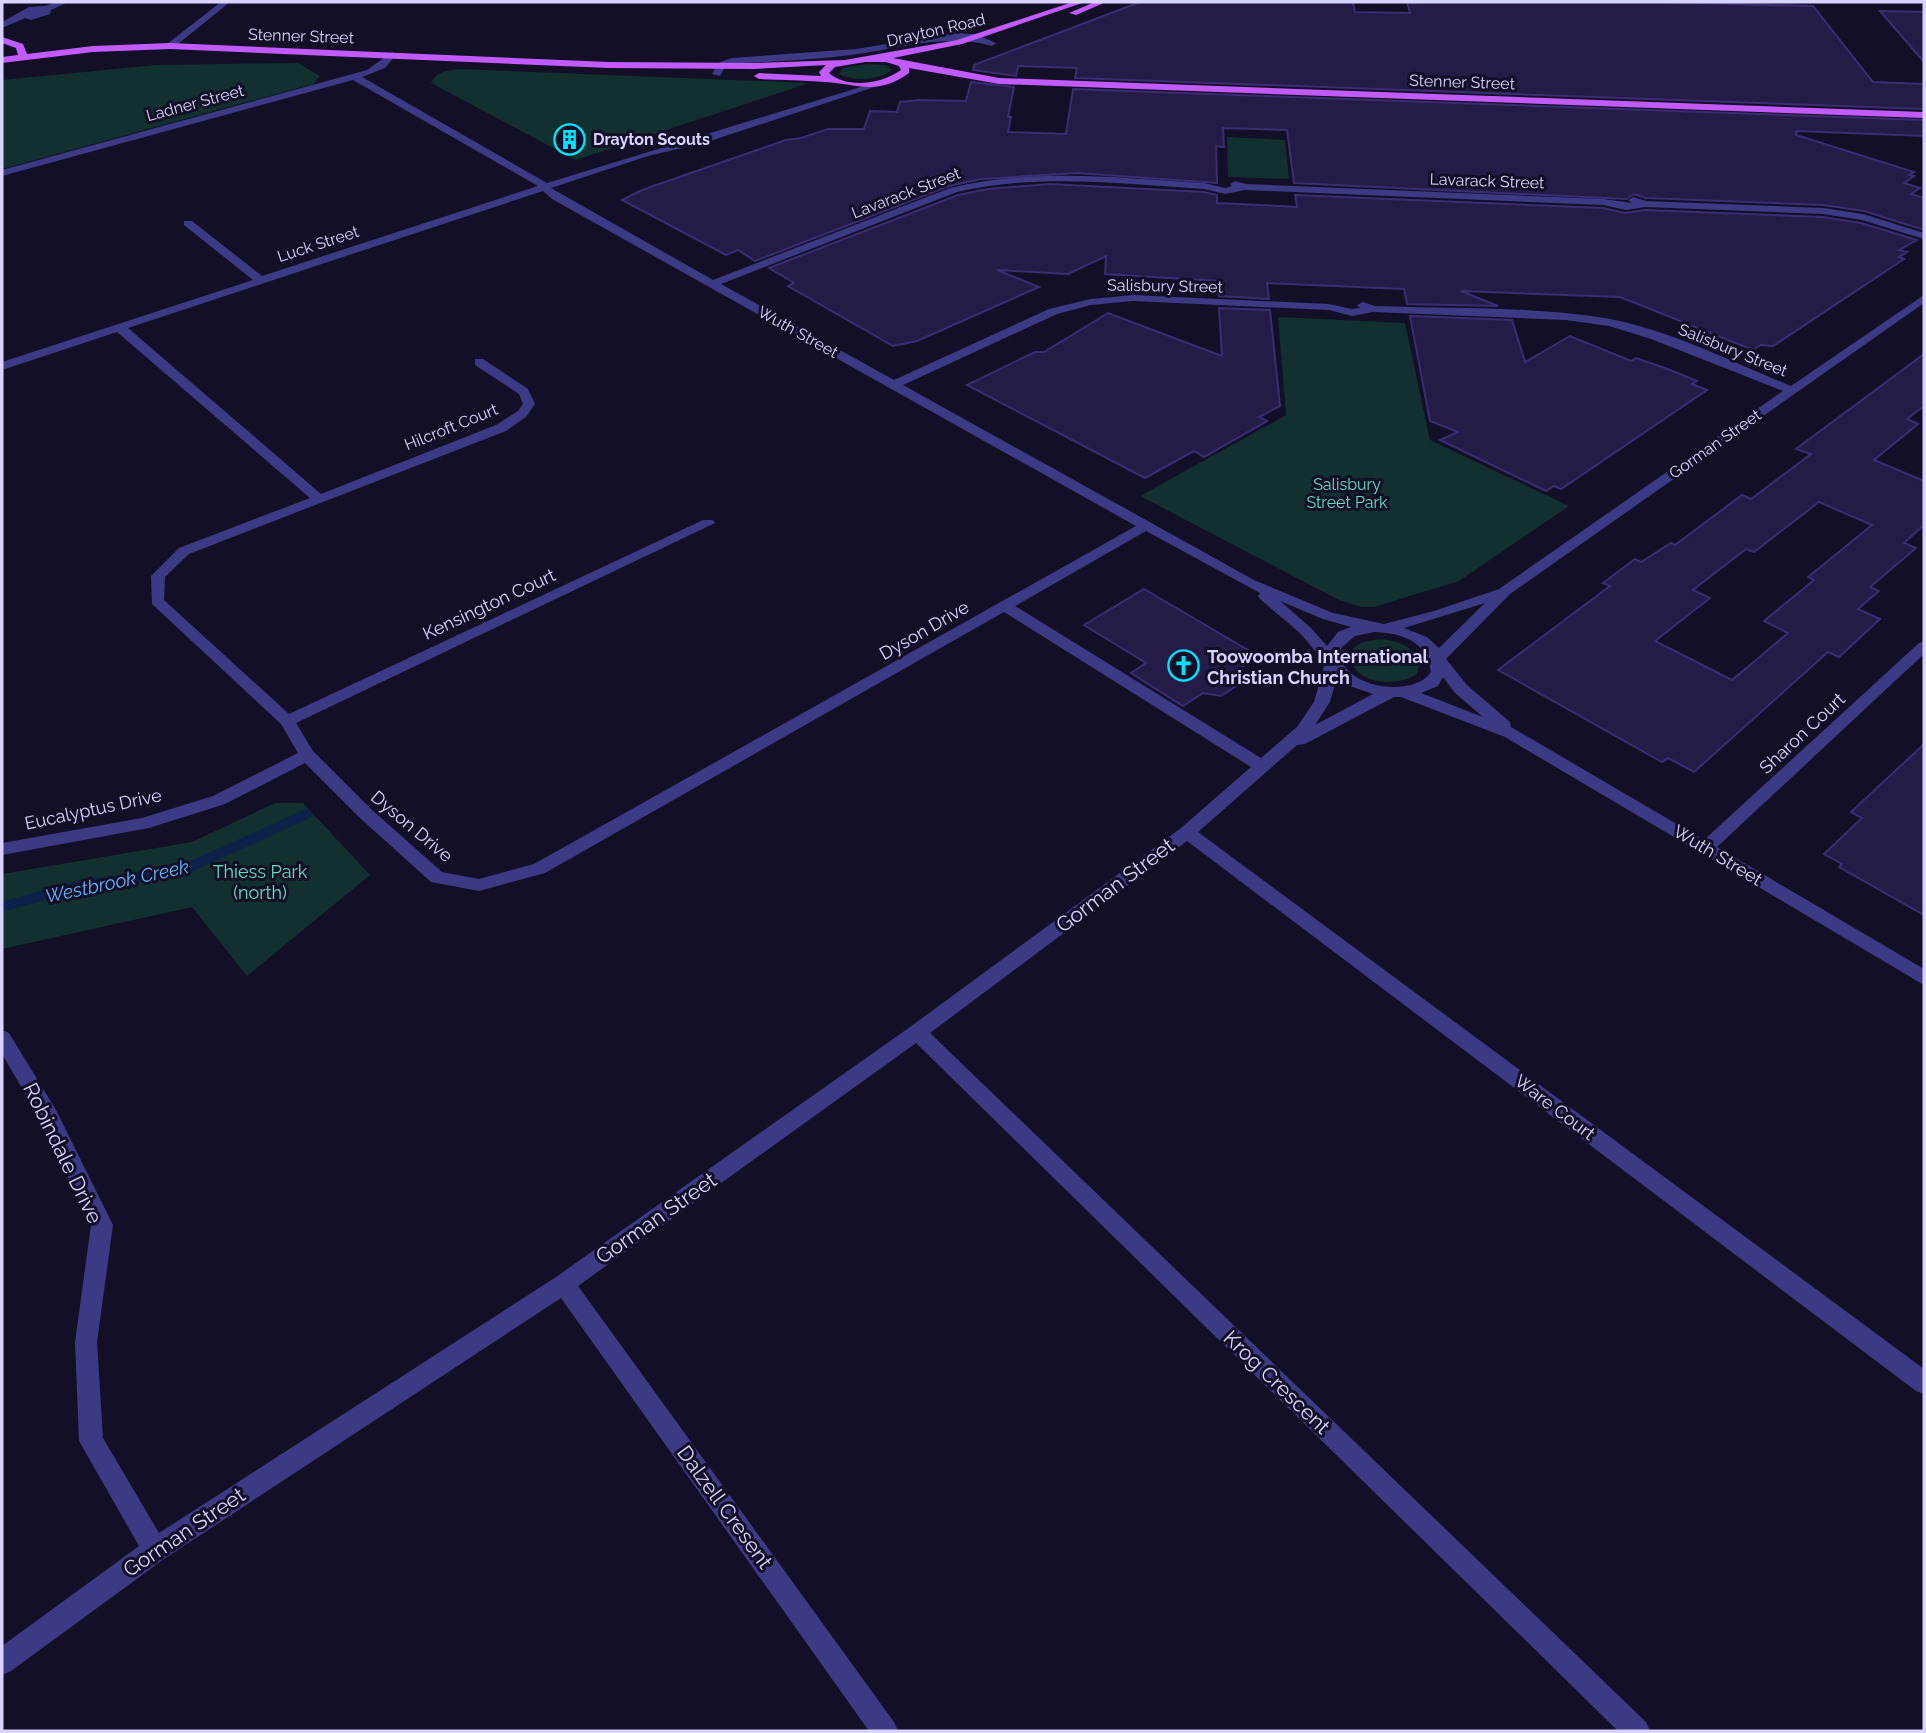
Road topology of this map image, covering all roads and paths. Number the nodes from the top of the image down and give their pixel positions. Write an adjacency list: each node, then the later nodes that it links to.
1 (64, 2): 6 (street)
2 (226, 2): 13 (street)
3 (1081, 2): 9 (main road, Drayton Road)
4 (1102, 2): 8 (main road)
5 (13, 10): 6 (street)
6 (24, 14): 7 (street)
7 (2, 25)
8 (1016, 35)
9 (975, 37): 12 (street); 17 (main road, Drayton Road); 21 (street)
10 (1005, 39): 12 (main road, Drayton Road)
11 (2, 40): 16 (main road)
12 (992, 43): 15 (main road, Drayton Road)
13 (170, 46): 14 (main road, Stenner Street); 16 (main road, Stenner Street)
14 (392, 55): 21 (main road, Stenner Street); 23 (street, Ladner Street)
15 (950, 55): 20 (main road, Drayton Road); 22 (main road)
16 (23, 57): 18 (main road, Stenner Street)
17 (876, 58): 19 (main road, Drayton Road); 20 (main road, Stenner Street)
18 (2, 60)
19 (842, 62): 21 (main road, Stenner Street); 24 (main road)
20 (904, 64): 22 (main road, Stenner Street); 25 (main road)
21 (719, 69): 24 (main road, Stenner Street)
22 (954, 75): 26 (main road, Stenner Street)
23 (353, 76): 29 (street, Ladner Street); 30 (street, Wuth Street)
24 (830, 79): 25 (main road, Stenner Street); 28 (street, Luck Street)
25 (884, 81): 26 (main road, Stenner Street); 28 (street, Luck Street)
26 (999, 81): 27 (main road, Stenner Street)
27 (1924, 115)
28 (645, 154): 30 (street, Luck Street)
29 (2, 173)
30 (545, 186): 33 (street, Luck Street); 34 (street, Wuth Street)
31 (188, 223): 33 (street)
32 (1924, 236): 34 (street, Lavarack Street)
33 (260, 280): 36 (street, Luck Street)
34 (712, 284): 39 (street, Wuth Street)
35 (1924, 298): 40 (street, Gorman Street)
36 (119, 327): 38 (street, Luck Street); 41 (street)
37 (480, 362): 41 (street, Hilcroft Court)
38 (2, 366)
39 (893, 385): 40 (street, Salisbury Street); 43 (street, Wuth Street)
40 (1791, 390): 45 (street, Gorman Street)
41 (319, 499): 53 (street, Dyson Drive)
42 (708, 523): 53 (street, Kensington Court)
43 (1145, 526): 44 (street, Wuth Street); 46 (street, Dyson Drive)
44 (1249, 583): 47 (street, Wuth Street); 50 (street, Wuth Street)
45 (1505, 591): 47 (street, Gorman Street); 49 (street, Gorman Street)
46 (1006, 606): 56 (street, Dyson Drive); 57 (street)
47 (1378, 628): 49 (street); 50 (street)
48 (1924, 646): 59 (street, Sharon Court)
49 (1438, 660): 52 (street); 54 (street, Wuth Street)
50 (1333, 663): 51 (street); 55 (street, Gorman Street)
51 (1388, 693): 52 (street); 55 (street, Gorman Street)
52 (1406, 693): 54 (street, Wuth Street)
53 (287, 721): 56 (street, Dyson Drive)
54 (1511, 733): 59 (street, Wuth Street)
55 (1290, 745): 57 (street, Gorman Street)
56 (307, 755): 60 (street, Eucalyptus Drive)
57 (1263, 767): 58 (street, Gorman Street)
58 (1187, 832): 62 (street, Gorman Street); 65 (street, Ware Court)
59 (1706, 848): 61 (street, Wuth Street)
60 (2, 849)
61 (1924, 978)
62 (917, 1032): 64 (street, Gorman Street); 69 (street, Krog Crescent)
63 (2, 1038): 66 (street, Robindale Drive)
64 (564, 1284): 66 (street, Gorman Street); 68 (street, Dalzell Cresent)
65 (1924, 1383)
66 (155, 1549): 67 (street, Gorman Street)
67 (2, 1662)
68 (886, 1731)
69 (1637, 1731)

